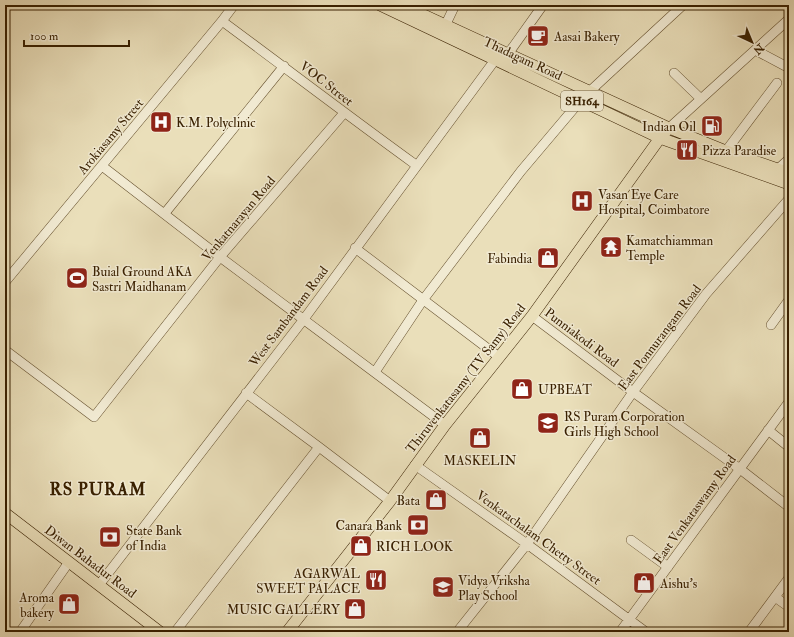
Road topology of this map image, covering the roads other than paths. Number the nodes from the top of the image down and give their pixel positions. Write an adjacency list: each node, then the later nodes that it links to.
1 (234, 5): 8 (street, Arokiasamy Street)
2 (380, 5): 12 (main road, Thadagam Road / SH164)
3 (402, 5): 9 (main road, Thadagam Road / SH164)
4 (455, 5): 9 (street)
5 (543, 5): 11 (street)
6 (683, 5): 17 (street)
7 (789, 19): 10 (street)
8 (222, 21): 13 (street, VOC Street); 26 (street, Arokiasamy Street)
9 (445, 26): 11 (main road, Thadagam Road / SH164)
10 (755, 50): 14 (street); 18 (street)
11 (508, 54): 12 (street); 17 (main road, Thadagam Road / SH164)
12 (495, 60): 19 (main road, Thadagam Road / SH164); 25 (street, West Sambandam Road)
13 (284, 66): 20 (street, VOC Street); 30 (street)
14 (789, 68)
15 (674, 73): 18 (street)
16 (777, 83): 23 (street)
17 (590, 92): 21 (main road, Thadagam Road / SH164)
18 (701, 99): 21 (street)
19 (581, 100): 22 (main road, Thadagam Road / SH164); 34 (street)
20 (344, 113): 25 (street, VOC Street); 32 (street, Venkatnarayan Road)
21 (669, 128): 22 (main road, Thiruvenkatasamy (TV Samy) Road); 23 (main road, Thadagam Road / SH164)
22 (660, 138): 28 (main road, Thadagam Road / SH164); 36 (main road, Thiruvenkatasamy (TV Samy) Road)
23 (726, 151): 27 (main road, Thadagam Road / SH164)
24 (789, 159): 27 (street)
25 (416, 165): 31 (street, West Sambandam Road)
26 (102, 166): 30 (street); 33 (street, Arokiasamy Street)
27 (784, 171)
28 (789, 184)
29 (789, 199): 42 (street, East Ponnurangam Road)
30 (165, 214): 32 (street)
31 (356, 248): 34 (street); 37 (street, West Sambandam Road)
32 (220, 258): 37 (street); 39 (street, Venkatnarayan Road)
33 (5, 282)
34 (424, 300): 40 (street); 41 (street)
35 (789, 300): 38 (street)
36 (532, 316): 40 (main road, Thiruvenkatasamy (TV Samy) Road); 42 (street, Punniakodi Road)
37 (304, 319): 41 (street); 43 (street, West Sambandam Road)
38 (771, 325)
39 (5, 350)
40 (499, 357): 45 (main road, Thiruvenkatasamy (TV Samy) Road)
41 (375, 372): 45 (street)
42 (633, 392): 50 (street, Punniakodi Road); 55 (street, East Ponnurangam Road)
43 (246, 393): 47 (street); 59 (street, West Sambandam Road)
44 (789, 402): 46 (street, East Venkataswamy Road)
45 (445, 425): 49 (main road, Thiruvenkatasamy (TV Samy) Road)
46 (768, 430): 48 (street); 50 (street, East Venkataswamy Road)
47 (319, 447): 51 (street); 65 (street)
48 (789, 447)
49 (415, 465): 51 (main road, Thiruvenkatasamy (TV Samy) Road); 55 (street, Venkatachalam Chetty Street)
50 (740, 469): 52 (street, Punniakodi Road); 57 (street, East Venkataswamy Road)
51 (390, 501): 66 (main road, Thiruvenkatasamy (TV Samy) Road)
52 (789, 507)
53 (5, 513): 56 (main road, Diwan Bahadur Road)
54 (631, 540): 57 (street)
55 (527, 544): 62 (street, Venkatachalam Chetty Street); 67 (street, East Ponnurangam Road)
56 (69, 562): 59 (main road, Diwan Bahadur Road); 64 (street)
57 (668, 567): 62 (street, East Venkataswamy Road)
58 (789, 578): 60 (street)
59 (99, 585): 63 (main road, Diwan Bahadur Road)
60 (775, 597): 61 (street); 70 (street)
61 (789, 608)
62 (630, 619): 68 (street, East Venkataswamy Road); 69 (street, Venkatachalam Chetty Street)
63 (153, 630)
64 (20, 632)
65 (175, 632)
66 (287, 632)
67 (457, 632)
68 (620, 632)
69 (646, 632)
70 (749, 632)

